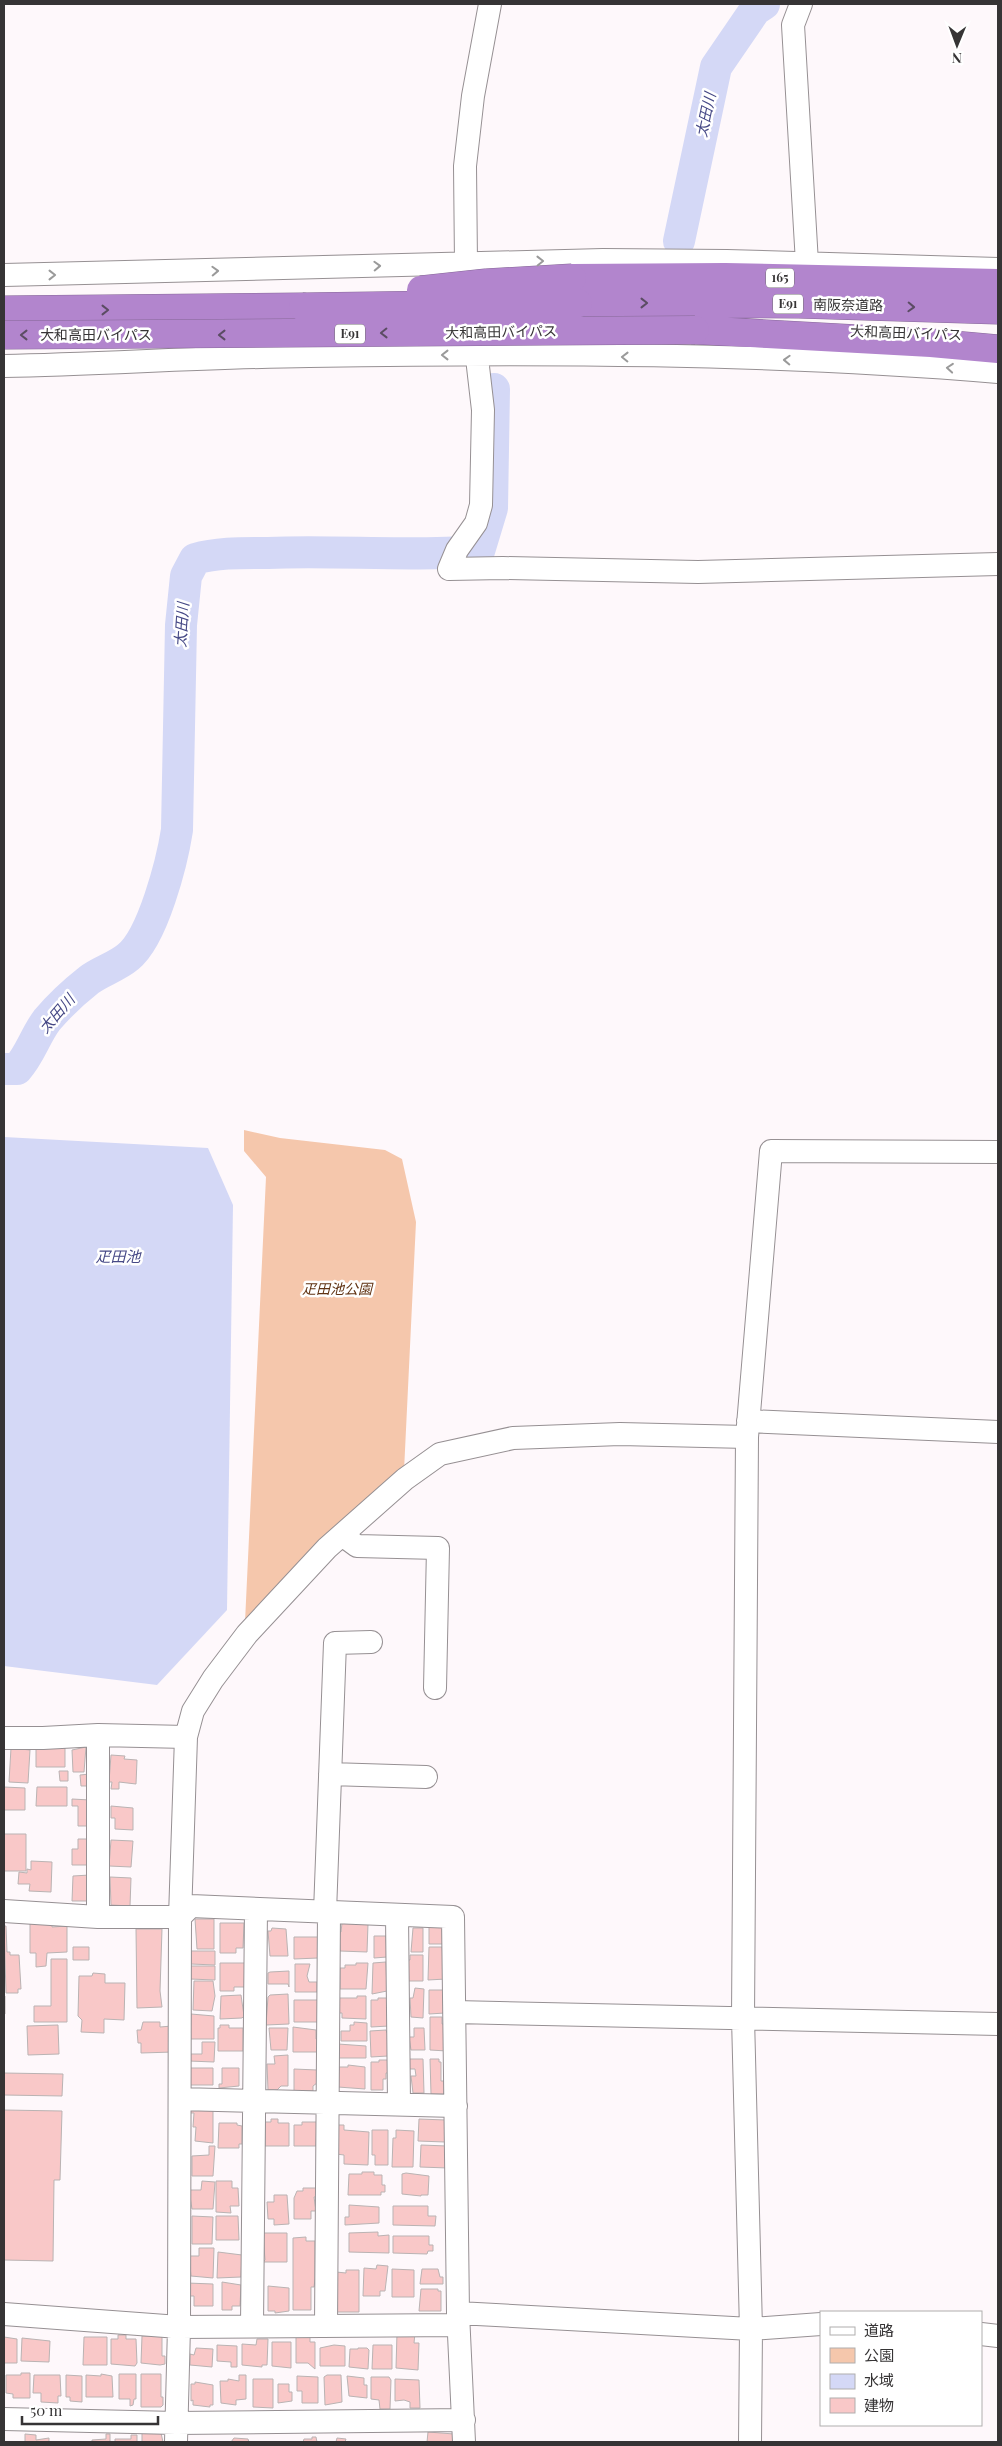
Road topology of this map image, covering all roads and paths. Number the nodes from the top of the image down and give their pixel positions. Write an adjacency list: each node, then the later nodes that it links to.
1 (490, 4): 3 (street)
2 (801, 4): 4 (street)
3 (466, 263): 4 (street, one-way to 4); 5 (street, one-way to 3); 15 (street)
4 (807, 263): 6 (street)
5 (4, 275)
6 (995, 278): 8 (highway, 165, bridge)
7 (578, 303): 8 (highway, 大和高田バイパス / E91, bridge); 10 (highway, 南阪奈道路 / E91, one-way to 10)
8 (303, 308): 9 (highway, 大和高田バイパス / E91, one-way to 8)
9 (4, 310)
10 (998, 310)
11 (696, 330): 12 (highway, 大和高田バイパス / E91, one-way to 12, bridge); 13 (highway, 大和高田バイパス / E91); 14 (highway)
12 (4, 335)
13 (998, 337)
14 (998, 349)
15 (477, 355): 16 (street, one-way to 16); 17 (street, one-way to 15); 18 (street)
16 (4, 366)
17 (998, 372)
18 (998, 564)
19 (998, 1152): 20 (street)
20 (747, 1429): 21 (street); 22 (street); 37 (street)
21 (998, 1432)
22 (342, 1534): 24 (street); 26 (street)
23 (371, 1642): 28 (street)
24 (435, 1688)
25 (98, 1735): 26 (street); 27 (street); 35 (street)
26 (186, 1737): 34 (street)
27 (4, 1738)
28 (330, 1774): 29 (street); 32 (street)
29 (426, 1776)
30 (256, 1909): 32 (street); 34 (street); 40 (street)
31 (4, 1912): 35 (street)
32 (327, 1912): 33 (street); 41 (street)
33 (397, 1915): 36 (street); 42 (street)
34 (180, 1916): 35 (street); 39 (street)
35 (98, 1917)
36 (455, 2012): 37 (street); 43 (street)
37 (743, 2018): 38 (street); 50 (street)
38 (998, 2024)
39 (180, 2098): 40 (street); 49 (street)
40 (254, 2100): 41 (street); 47 (street)
41 (328, 2102): 42 (street); 48 (street)
42 (399, 2104): 43 (street)
43 (456, 2106): 45 (street)
44 (4, 2314): 49 (street)
45 (458, 2319): 48 (street); 50 (street); 54 (street)
46 (820, 2324): 50 (street)
47 (252, 2326): 48 (street); 49 (street)
48 (326, 2326)
49 (179, 2327): 55 (street)
50 (751, 2330): 57 (street)
51 (982, 2334): 52 (street)
52 (998, 2336)
53 (4, 2419): 55 (street)
54 (464, 2420): 55 (street); 56 (street)
55 (176, 2432)
56 (464, 2442)
57 (750, 2442)

